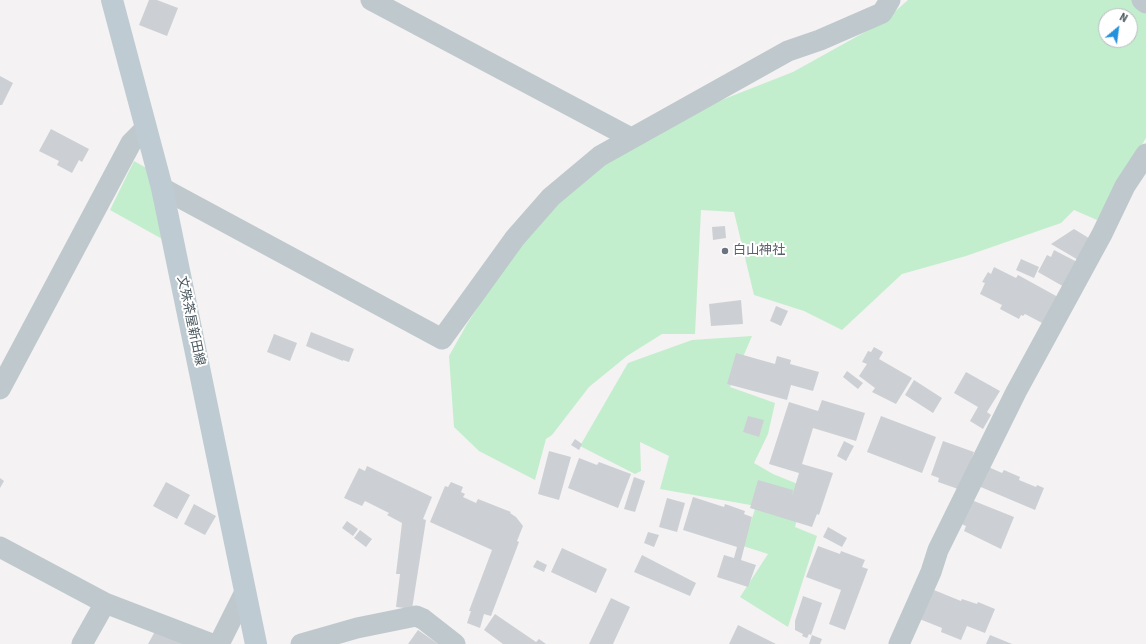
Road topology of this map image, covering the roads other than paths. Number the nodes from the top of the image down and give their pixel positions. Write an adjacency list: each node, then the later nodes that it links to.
1 (112, 0): 6 (main road, 文殊茶屋新田線)
2 (371, 0): 7 (street)
3 (890, 0): 7 (street)
4 (1142, 0): 5 (street)
5 (1146, 3)
6 (146, 128): 9 (main road, 文殊茶屋新田線); 10 (street)
7 (631, 138): 9 (street)
8 (1146, 154): 20 (street)
9 (162, 188): 12 (main road, 文殊茶屋新田線)
10 (0, 389)
11 (0, 547): 13 (street)
12 (245, 592): 16 (street); 17 (main road, 文殊茶屋新田線)
13 (105, 603): 14 (street); 15 (street)
14 (82, 644)
15 (212, 644)
16 (219, 644)
17 (256, 644)
18 (301, 644): 19 (street)
19 (455, 644)
20 (899, 644)

